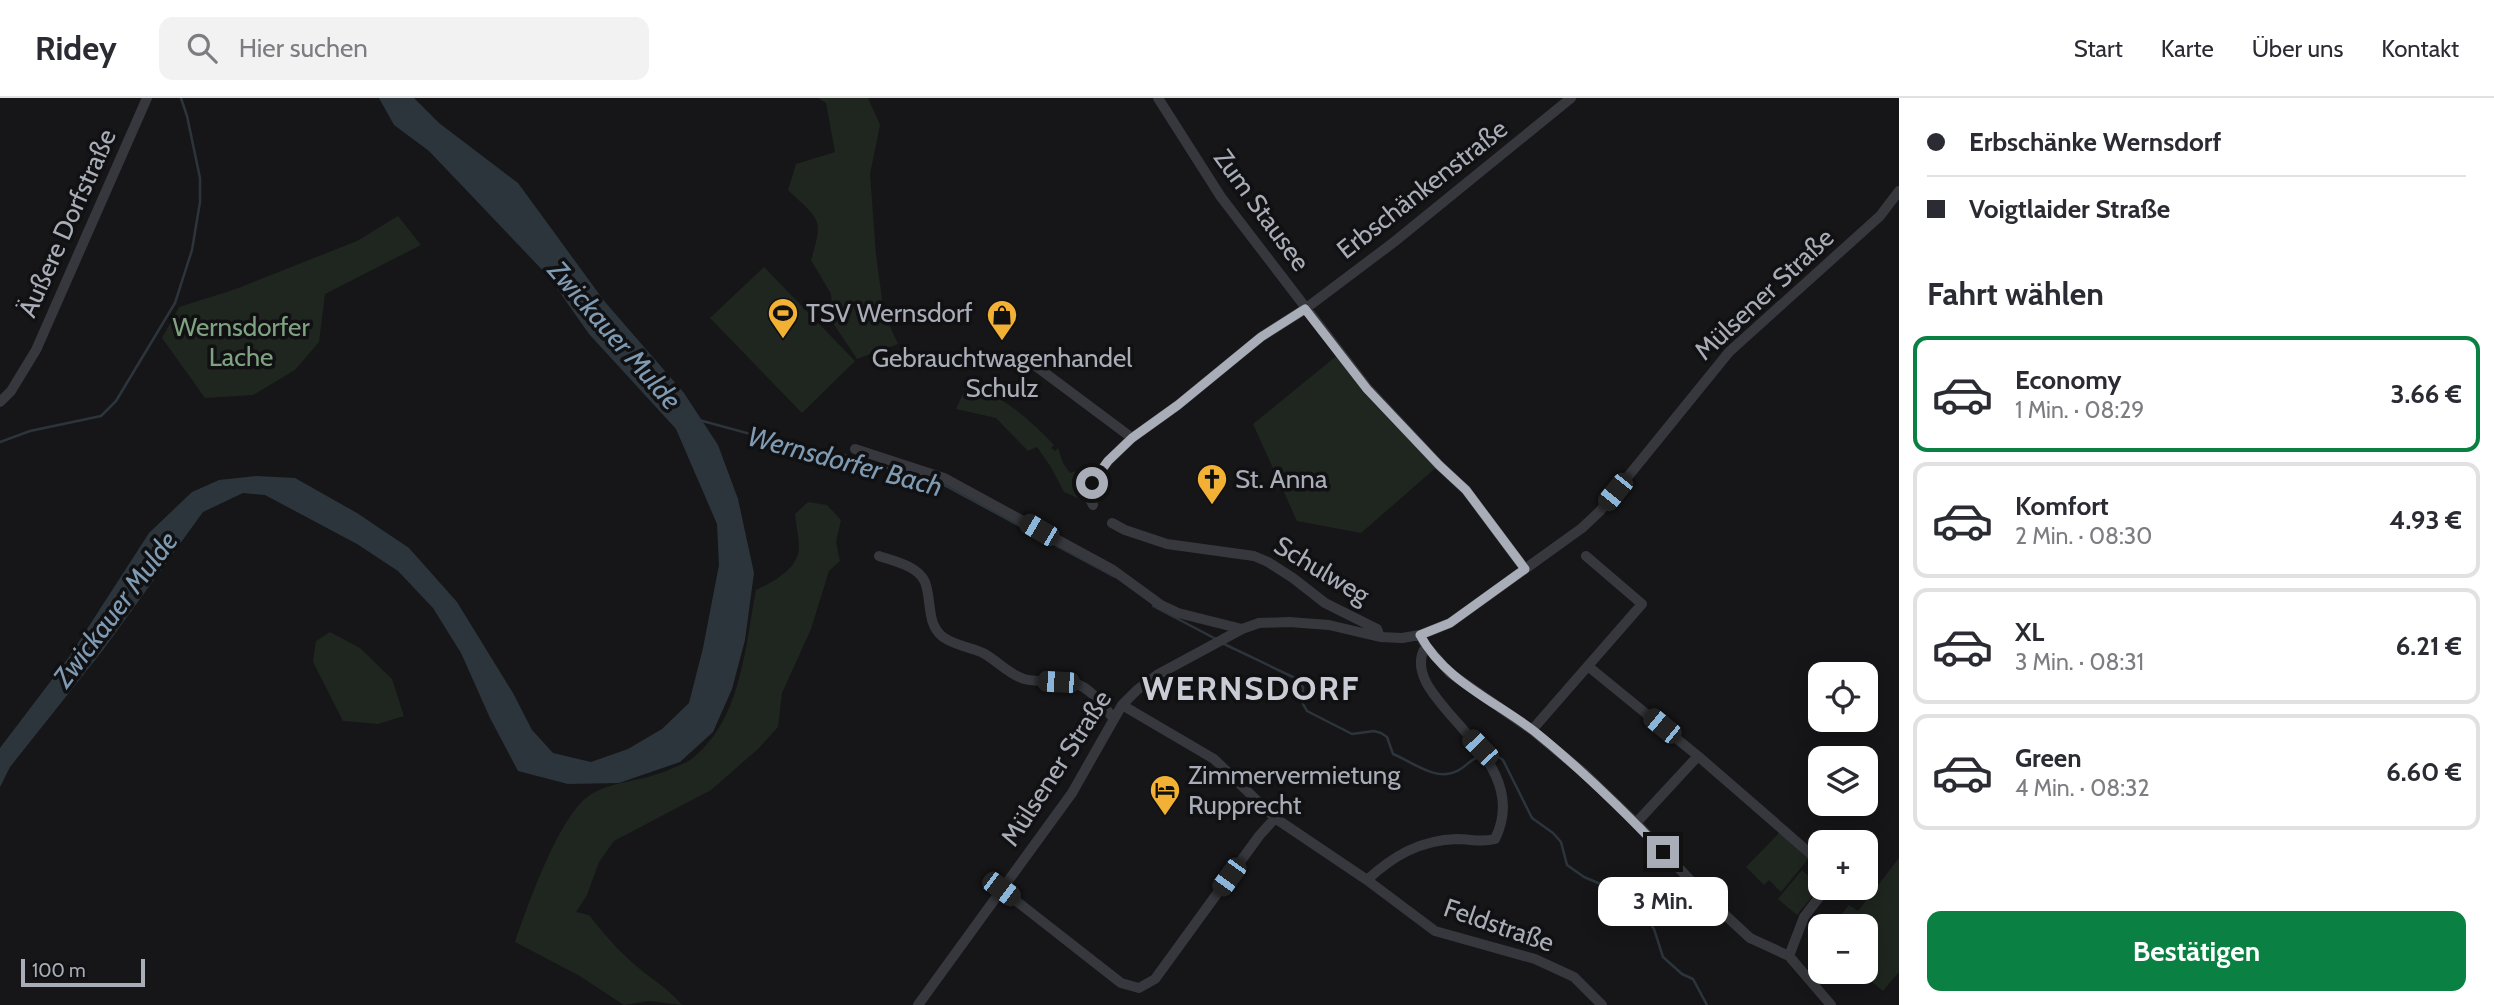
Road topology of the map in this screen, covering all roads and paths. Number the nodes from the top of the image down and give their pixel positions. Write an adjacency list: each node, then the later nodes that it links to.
1 (147, 98): 7 (street, Äußere Dorfstraße)
2 (1158, 98): 5 (street, Zum Stausee)
3 (1571, 98): 5 (street, Erbschänkenstraße)
4 (1899, 191): 14 (street, Mülsener Straße)
5 (1305, 309): 8 (street, Erbschänkenstraße); 14 (street, Zum Stausee)
6 (1030, 361): 8 (street)
7 (1, 401)
8 (1132, 438): 10 (street, Erbschänkenstraße)
9 (855, 449): 15 (street)
10 (1093, 505)
11 (1112, 523): 16 (street, Schulweg)
12 (879, 556): 20 (street)
13 (1586, 556): 18 (street)
14 (1525, 569): 17 (street, Mülsener Straße)
15 (1242, 629): 16 (street, Mülsener Straße); 19 (street, Mülsener Straße)
16 (1380, 637): 17 (street, Mülsener Straße)
17 (1423, 640): 21 (street); 26 (street)
18 (1589, 667): 21 (street); 22 (street)
19 (1122, 705): 20 (street, Mülsener Straße); 23 (street, Feldstraße)
20 (1113, 718): 27 (street, Mülsener Straße)
21 (1532, 730): 24 (street)
22 (1698, 756): 24 (street); 25 (street)
23 (1275, 818): 26 (street, Feldstraße); 27 (street)
24 (1636, 823): 29 (street)
25 (1808, 852)
26 (1367, 880): 31 (street, Feldstraße)
27 (1001, 889): 30 (street, Mülsener Straße)
28 (1817, 900): 29 (street)
29 (1789, 956): 32 (street)
30 (918, 1005)
31 (1602, 1005)
32 (1831, 1005)

